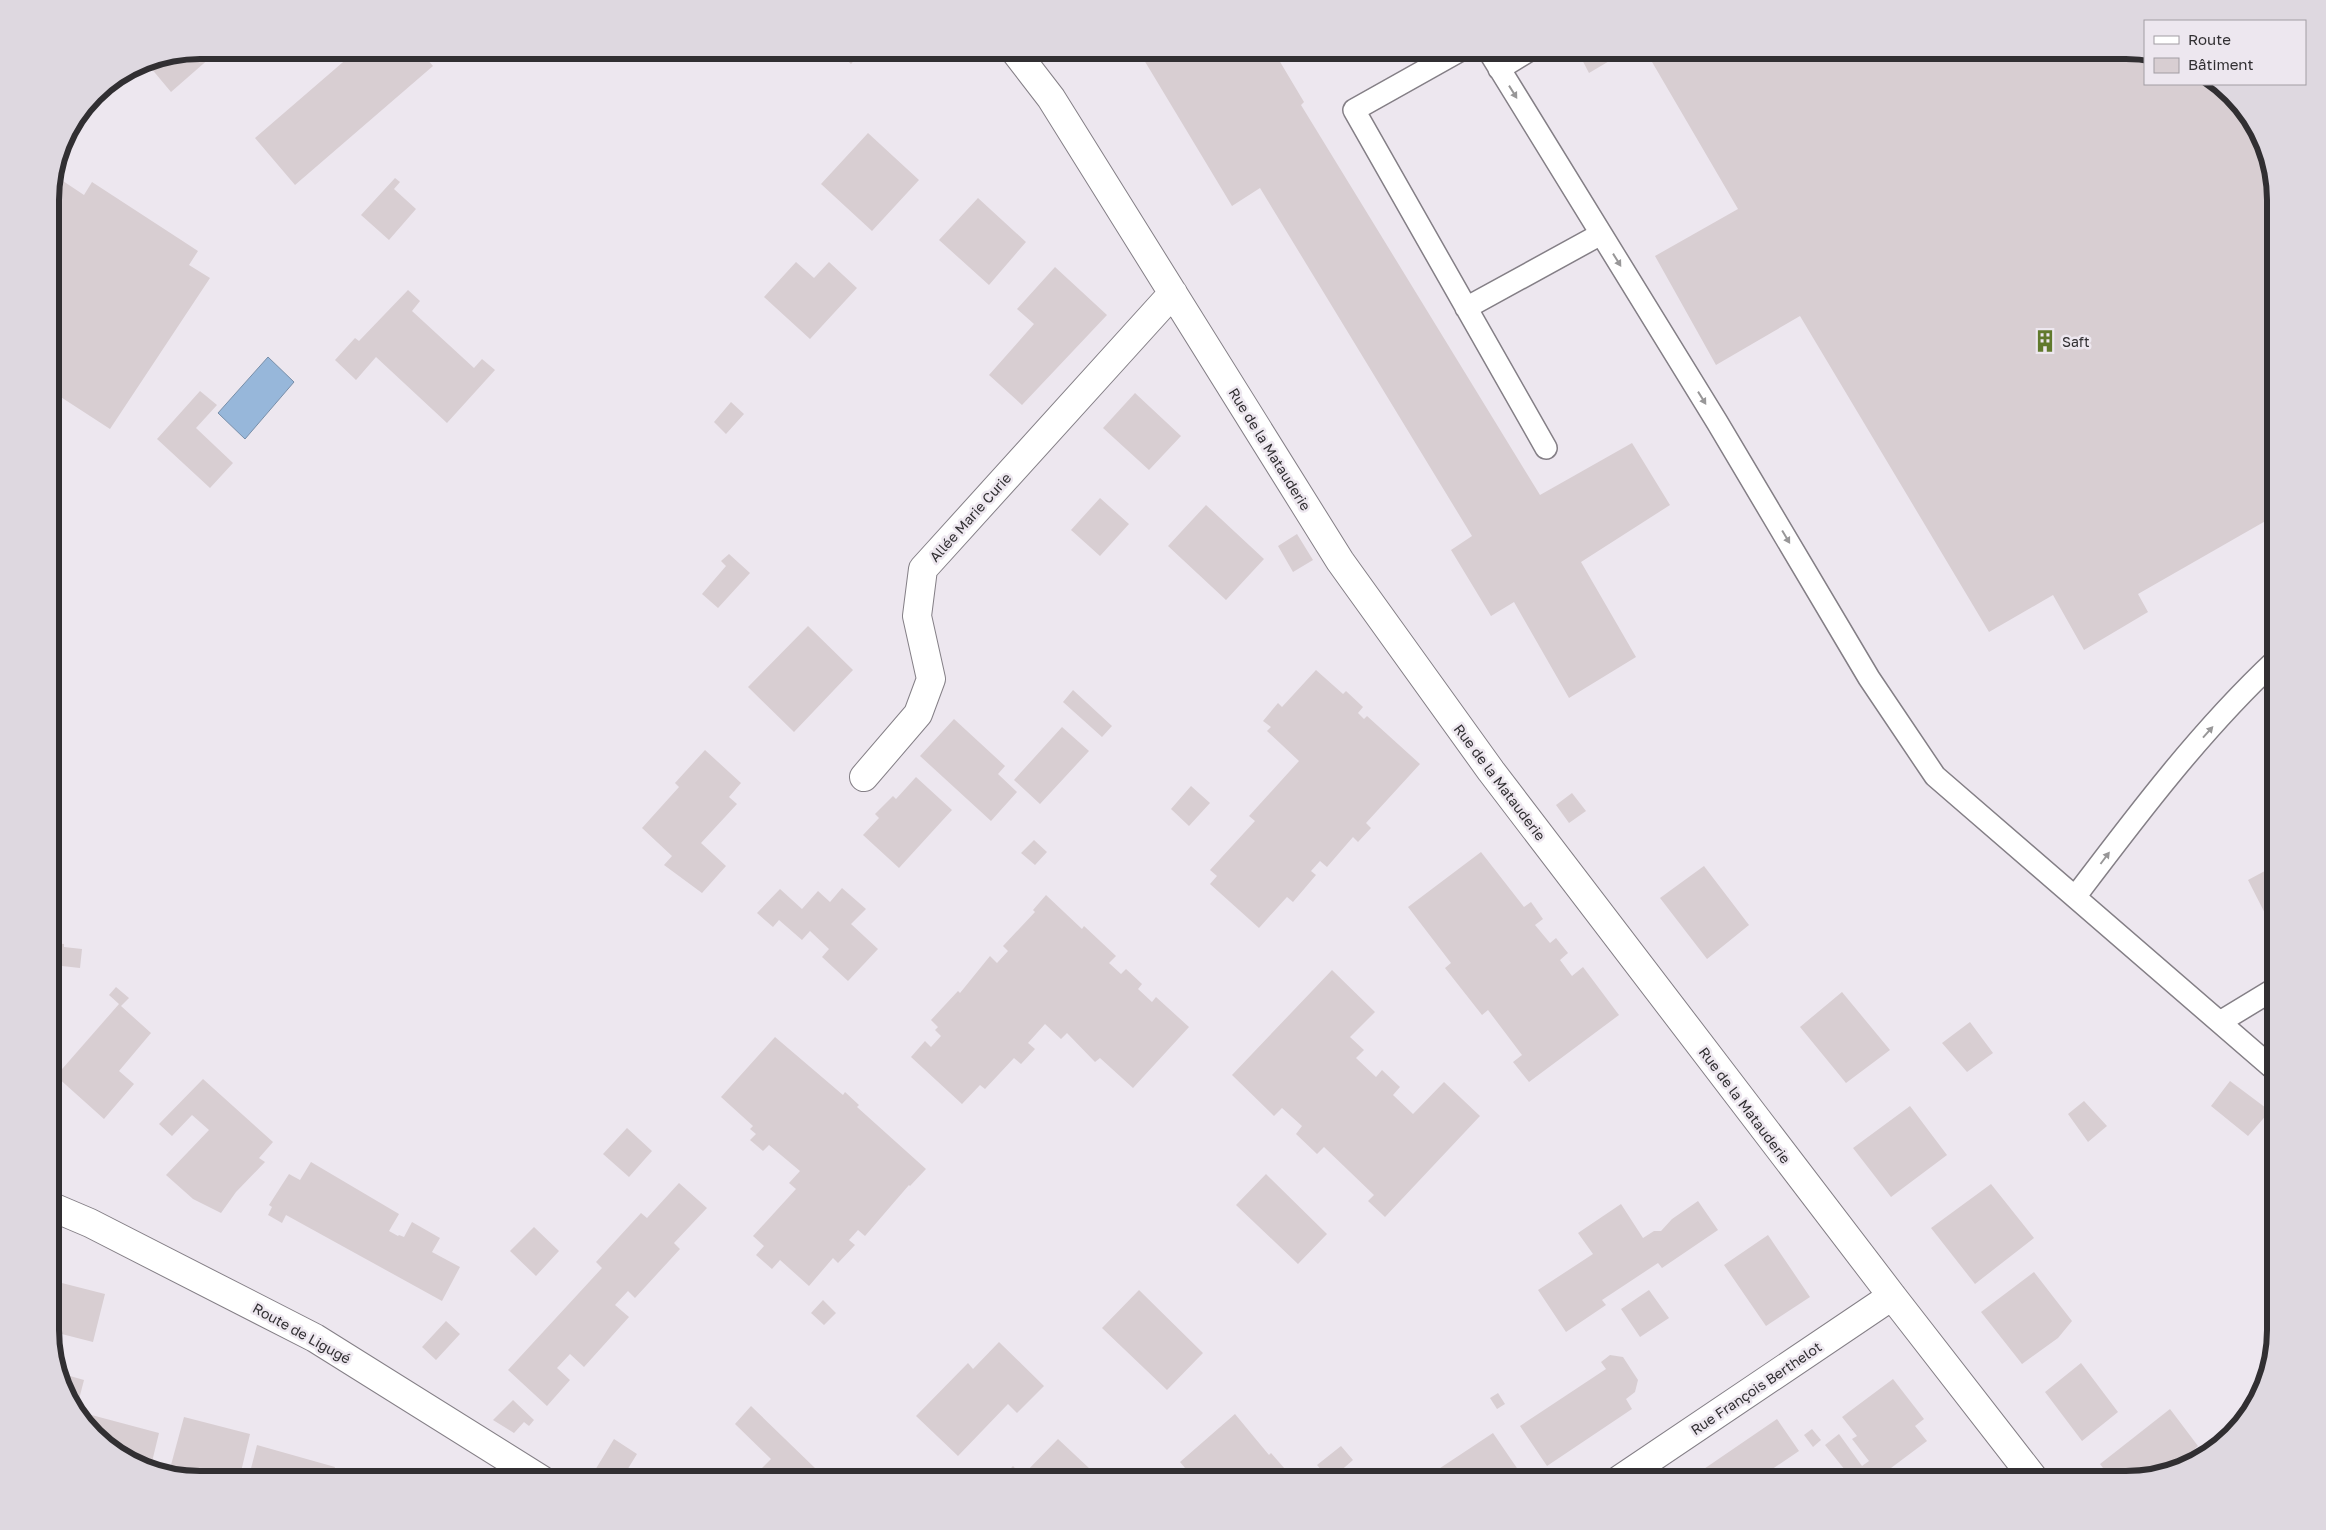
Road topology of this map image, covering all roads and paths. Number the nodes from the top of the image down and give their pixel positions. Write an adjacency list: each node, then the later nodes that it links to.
1 (1021, 59): 7 (street, Rue de la Matauderie)
2 (1445, 59): 8 (lane)
3 (1493, 59): 5 (lane)
4 (1515, 59): 5 (lane)
5 (1499, 69): 6 (lane, one-way to 6)
6 (1601, 234): 8 (lane); 12 (lane, one-way to 12)
7 (1173, 293): 11 (street, Allée Marie Curie); 17 (street, Rue de la Matauderie)
8 (1466, 308): 9 (lane)
9 (1546, 448)
10 (2267, 670): 12 (lane, one-way to 10)
11 (864, 777)
12 (2075, 897): 14 (lane)
13 (2267, 993): 14 (lane)
14 (2220, 1022): 15 (lane)
15 (2267, 1063)
16 (59, 1210): 18 (street, Route de Ligugé)
17 (1892, 1296): 19 (street, Rue François Berthelot); 20 (street, Rue de la Matauderie)
18 (528, 1471)
19 (1632, 1471)
20 (2028, 1471)

